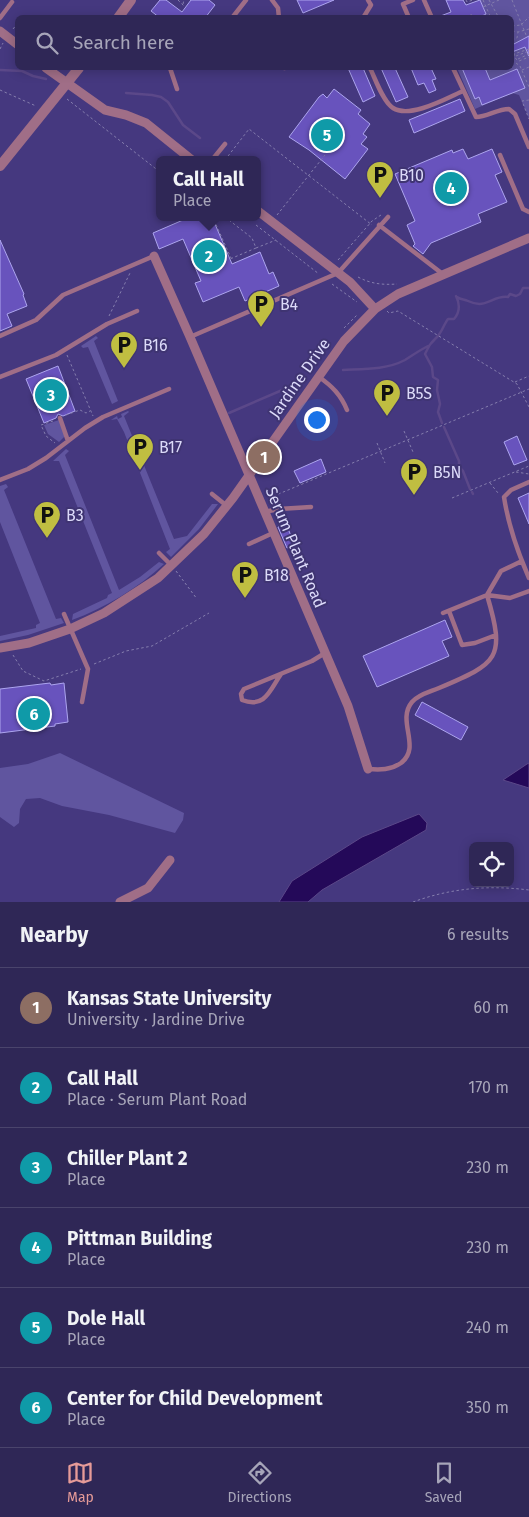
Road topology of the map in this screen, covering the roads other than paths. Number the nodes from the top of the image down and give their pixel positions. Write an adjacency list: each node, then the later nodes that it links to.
1 (131, 0): 8 (street)
2 (246, 0): 9 (lane)
3 (272, 0): 10 (lane)
4 (368, 0): 11 (lane)
5 (413, 0): 12 (lane)
6 (424, 0): 13 (lane)
7 (12, 2): 14 (lane)
8 (120, 15)
9 (234, 15)
10 (279, 15)
11 (366, 15)
12 (408, 15)
13 (431, 15)
14 (0, 18)
15 (0, 31): 16 (street)
16 (15, 43)
17 (49, 70): 22 (street)
18 (77, 70): 22 (street)
19 (171, 70): 23 (lane)
20 (371, 70): 24 (lane)
21 (455, 70): 24 (lane)
22 (66, 83): 28 (street); 30 (street)
23 (177, 89)
24 (463, 90): 26 (lane)
25 (225, 144): 29 (lane)
26 (529, 147)
27 (500, 155): 31 (lane)
28 (187, 156)
29 (215, 156)
30 (0, 166)
31 (529, 212)
32 (261, 213): 37 (street)
33 (387, 215): 34 (lane)
34 (379, 225): 37 (lane); 38 (lane)
35 (529, 238): 38 (street, Jardine Drive)
36 (154, 256): 41 (lane); 42 (street, Serum Plant Road)
37 (338, 273): 39 (street); 42 (lane)
38 (444, 275): 39 (street, Jardine Drive)
39 (375, 309): 44 (street, Jardine Drive)
40 (137, 311): 43 (lane)
41 (0, 336)
42 (190, 337): 49 (street, Serum Plant Road)
43 (0, 377)
44 (319, 377): 46 (lane); 49 (street, Jardine Drive)
45 (169, 389): 48 (lane)
46 (347, 410)
47 (60, 418): 48 (lane)
48 (68, 441): 50 (lane)
49 (249, 476): 53 (street, Jardine Drive); 55 (street, Serum Plant Road)
50 (0, 480)
51 (529, 482): 59 (lane)
52 (212, 494): 53 (lane)
53 (227, 506): 60 (street, Jardine Drive)
54 (311, 506): 55 (lane)
55 (264, 512): 56 (street, Serum Plant Road)
56 (273, 533): 57 (lane); 70 (street, Serum Plant Road)
57 (249, 544)
58 (160, 553): 60 (lane)
59 (522, 561): 61 (lane); 63 (lane)
60 (172, 566): 67 (street, Jardine Drive)
61 (529, 578)
62 (529, 590): 63 (lane)
63 (487, 595): 64 (lane); 68 (lane)
64 (449, 611): 65 (lane); 68 (lane)
65 (443, 613)
66 (64, 614): 67 (lane)
67 (70, 629): 69 (street, Jardine Drive); 72 (lane)
68 (496, 635): 73 (lane)
69 (0, 648)
70 (325, 653): 71 (lane); 73 (street, Serum Plant Road)
71 (281, 674): 71 (lane)
72 (82, 702)
73 (368, 769)
74 (170, 860): 75 (street)
75 (120, 902)

